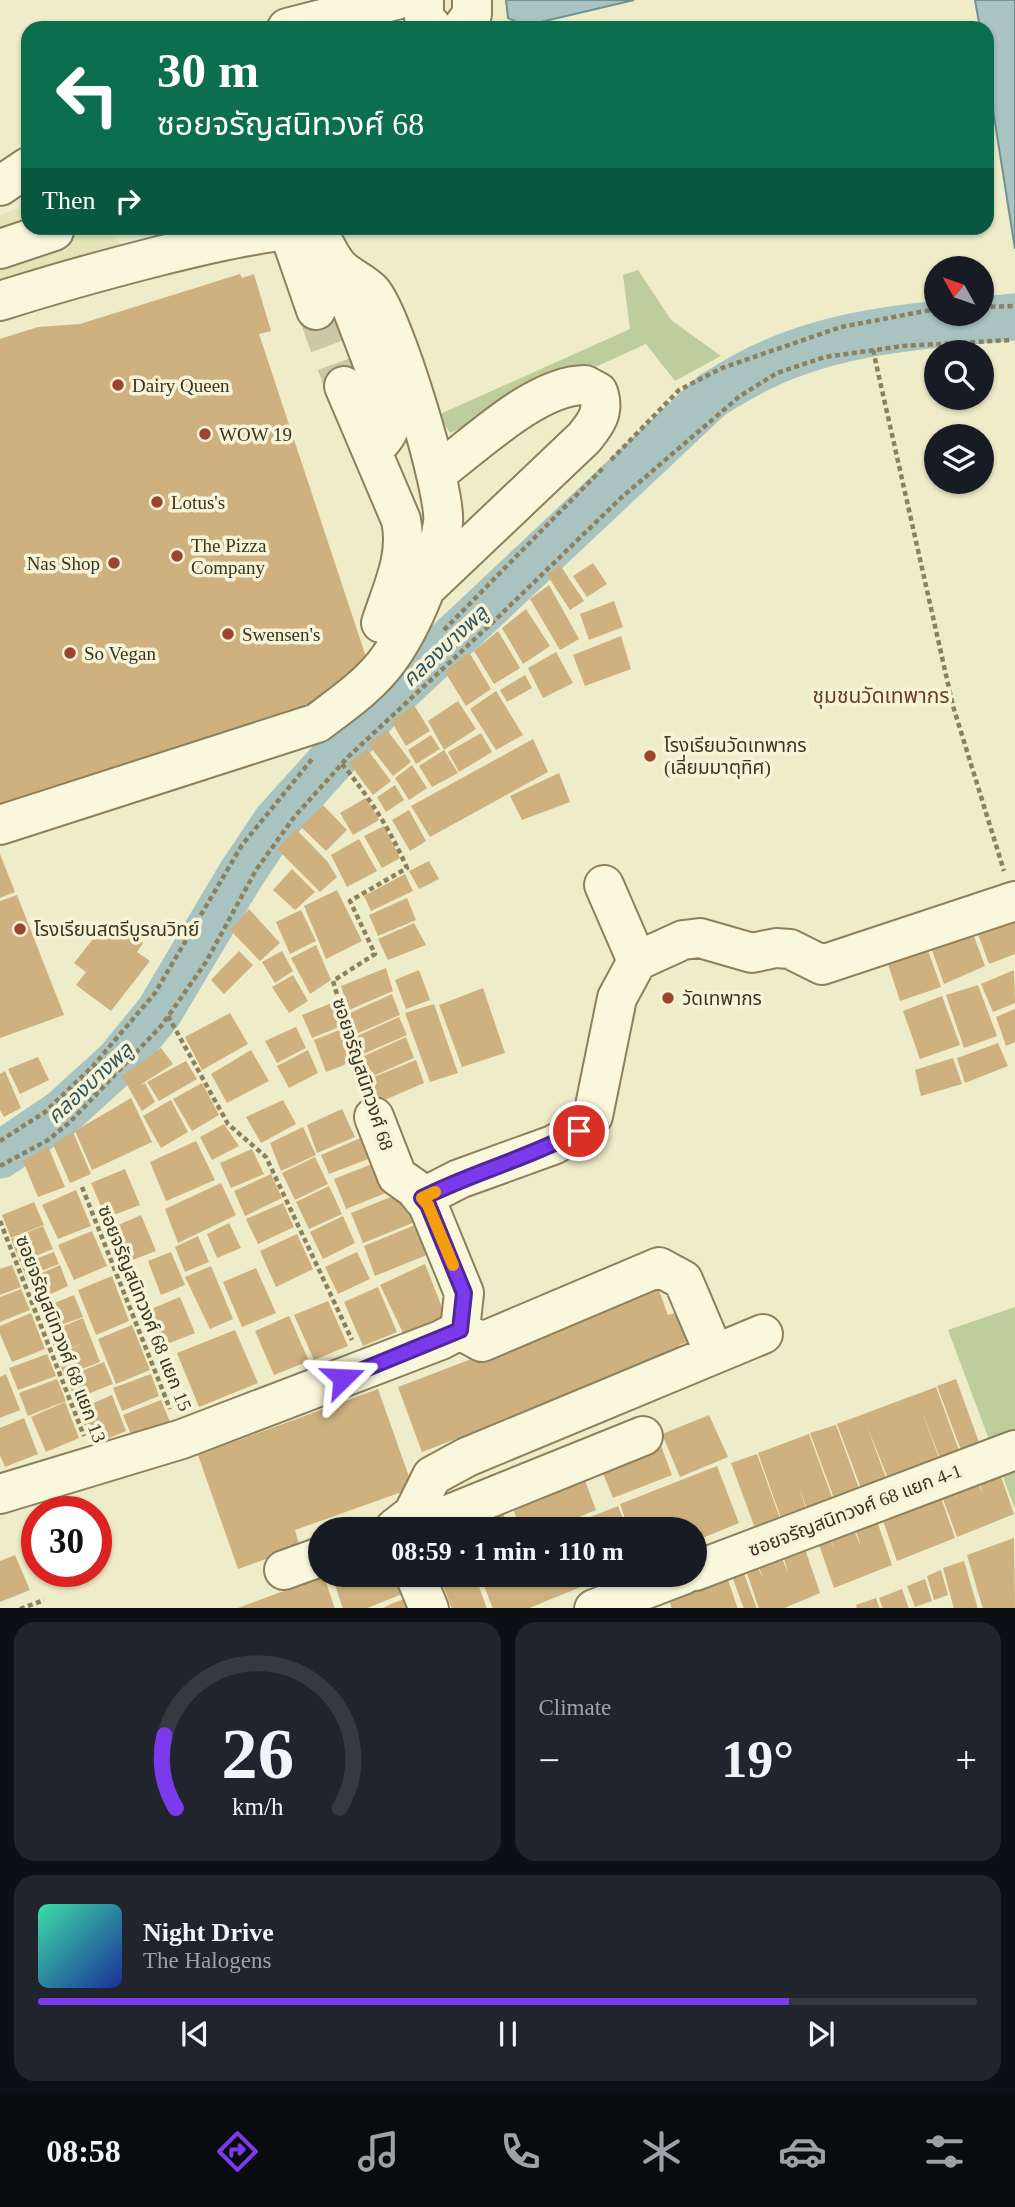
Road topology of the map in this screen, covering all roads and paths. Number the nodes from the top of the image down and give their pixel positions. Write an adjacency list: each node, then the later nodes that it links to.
1 (396, 0): 4 (street)
2 (424, 0): 5 (street)
3 (472, 0): 6 (street)
4 (314, 21)
5 (427, 21)
6 (467, 21)
7 (21, 172): 8 (street)
8 (0, 186)
9 (42, 235): 13 (street)
10 (254, 235): 15 (street)
11 (290, 235): 18 (street)
12 (316, 235): 14 (street)
13 (0, 249)
14 (335, 263): 23 (street); 24 (street)
15 (0, 301)
16 (1015, 306): 17 (path)
17 (994, 307)
18 (316, 310)
19 (924, 311): 27 (path)
20 (1011, 340): 21 (path)
21 (873, 351): 29 (path); 32 (path)
22 (344, 386): 23 (street)
23 (373, 450): 26 (street)
24 (436, 474): 25 (street); 25 (street)
25 (425, 589): 30 (street)
26 (381, 623)
27 (434, 639)
28 (316, 754): 36 (path)
29 (342, 764): 34 (path); 35 (path, ซอยจรัญสนิทวงศ์ 68)
30 (0, 825)
31 (604, 885): 33 (street)
32 (1014, 901): 33 (street)
33 (637, 961): 39 (street)
34 (168, 1016): 37 (path); 44 (path)
35 (374, 1117): 39 (street, ซอยจรัญสนิทวงศ์ 68)
36 (0, 1141)
37 (0, 1166)
38 (82, 1187): 46 (path, ซอยจรัญสนิทวงศ์ 68 แยก 15)
39 (422, 1198): 41 (street, ซอยจรัญสนิทวงศ์ 68)
40 (0, 1222): 48 (path, ซอยจรัญสนิทวงศ์ 68 แยก 13)
41 (460, 1330): 43 (street); 44 (street)
42 (763, 1335): 43 (street)
43 (714, 1353): 50 (street)
44 (366, 1369): 46 (street)
45 (643, 1436): 51 (street)
46 (182, 1439): 48 (street)
47 (1015, 1450): 53 (street, ซอยจรัญสนิทวงศ์ 68 แยก 4-1)
48 (96, 1466): 49 (street)
49 (0, 1494)
50 (410, 1517)
51 (430, 1517)
52 (308, 1561): 54 (street)
53 (707, 1566)
54 (284, 1570)
55 (420, 1587): 59 (street)
56 (651, 1587): 60 (street)
57 (44, 1600): 58 (path)
58 (20, 1608)
59 (429, 1608)
60 (594, 1608)

